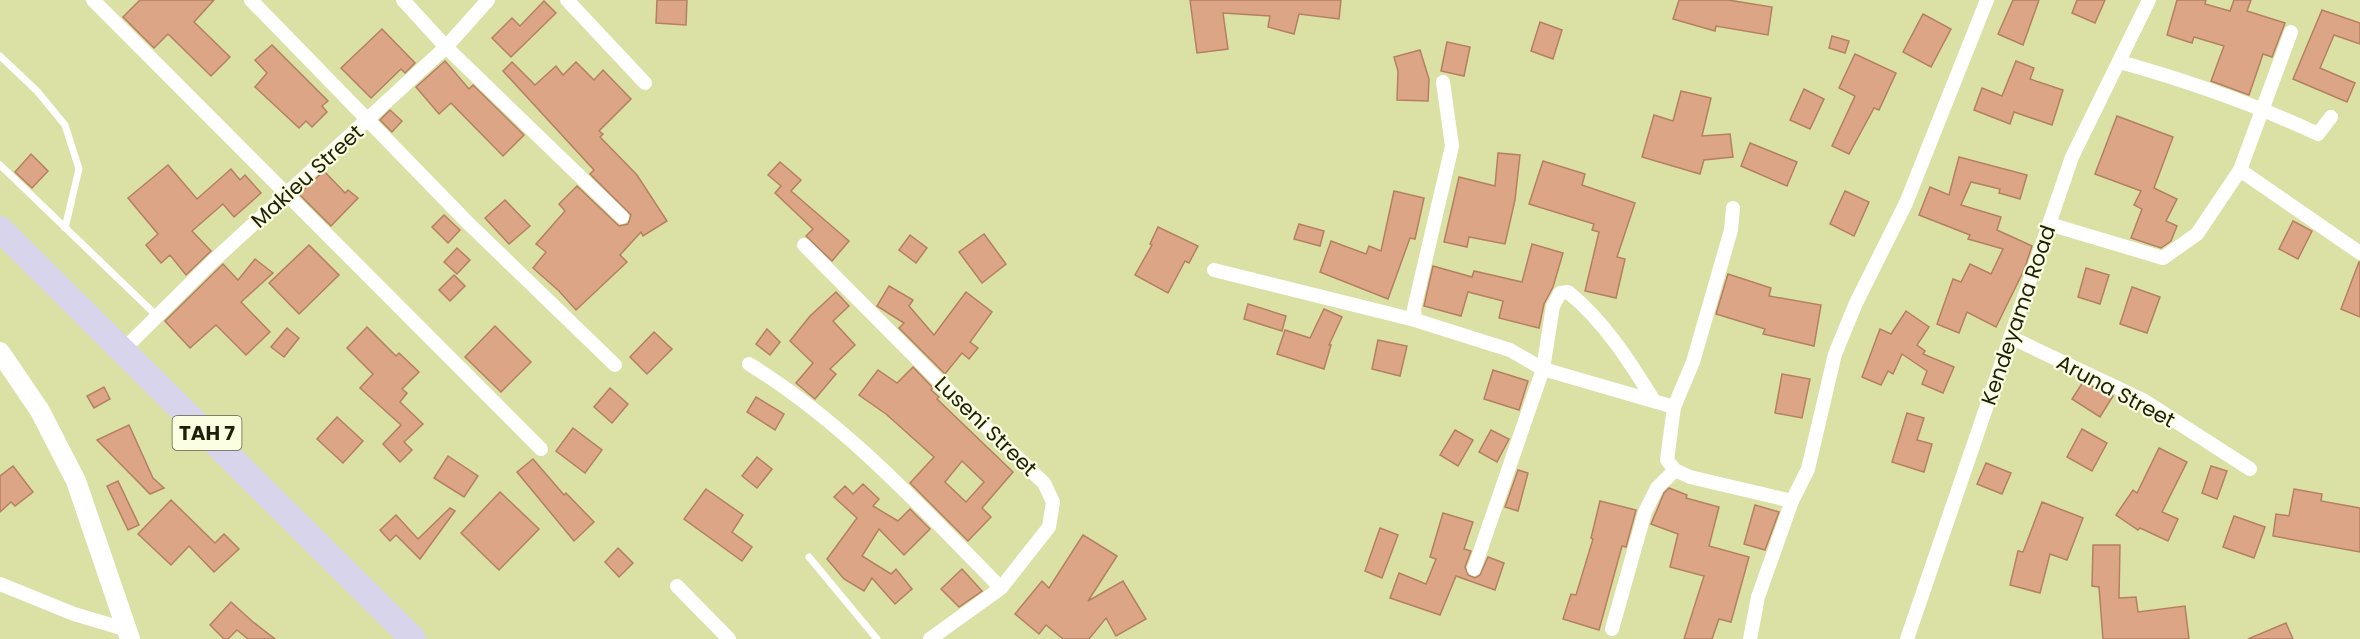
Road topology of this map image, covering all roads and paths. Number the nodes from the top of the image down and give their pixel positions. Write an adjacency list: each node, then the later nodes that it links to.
1 (93, 0): 19 (street)
2 (251, 0): 16 (street)
3 (403, 0): 9 (street)
4 (488, 0): 9 (street, Makieu Street)
5 (567, 0): 13 (street)
6 (1987, 0): 41 (street)
7 (2149, 0): 11 (street, Kendeyama Road)
8 (2291, 32): 14 (street)
9 (446, 47): 16 (street, Makieu Street); 21 (street)
10 (0, 56): 23 (lane)
11 (2120, 62): 14 (street); 22 (street, Kendeyama Road)
12 (1443, 82): 29 (street)
13 (645, 83)
14 (2261, 107): 15 (street); 18 (street)
15 (2331, 117)
16 (369, 121): 19 (street, Makieu Street); 34 (street)
17 (0, 165): 23 (lane)
18 (2240, 170): 22 (street); 26 (street)
19 (288, 193): 28 (street, Makieu Street); 38 (street)
20 (1733, 208): 37 (street)
21 (622, 217)
22 (2049, 224): 30 (street, Kendeyama Road)
23 (65, 228): 28 (lane)
24 (0, 229): 31 (highway, TAH 7)
25 (804, 245): 46 (street, Luseni Street)
26 (2360, 253)
27 (1214, 270): 29 (street)
28 (157, 316): 31 (street, Makieu Street)
29 (1415, 320): 35 (street)
30 (2010, 337): 39 (street, Aruna Street); 54 (street, Kendeyama Road)
31 (124, 349): 49 (highway, TAH 7)
32 (0, 352): 48 (street)
33 (749, 364): 46 (street)
34 (615, 365)
35 (1543, 369): 36 (street); 36 (street); 43 (street)
36 (1654, 401): 37 (street)
37 (1674, 407): 40 (street)
38 (541, 449)
39 (2250, 469)
40 (1675, 470): 41 (street); 47 (street)
41 (1792, 501): 53 (street)
42 (808, 557): 51 (lane)
43 (1474, 569)
44 (0, 584): 48 (street)
45 (677, 586): 50 (street)
46 (1001, 588): 52 (street, Luseni Street)
47 (1612, 629)
48 (129, 634)
49 (412, 639)
50 (729, 639)
51 (877, 639)
52 (930, 639)
53 (1750, 639)
54 (1907, 639)

